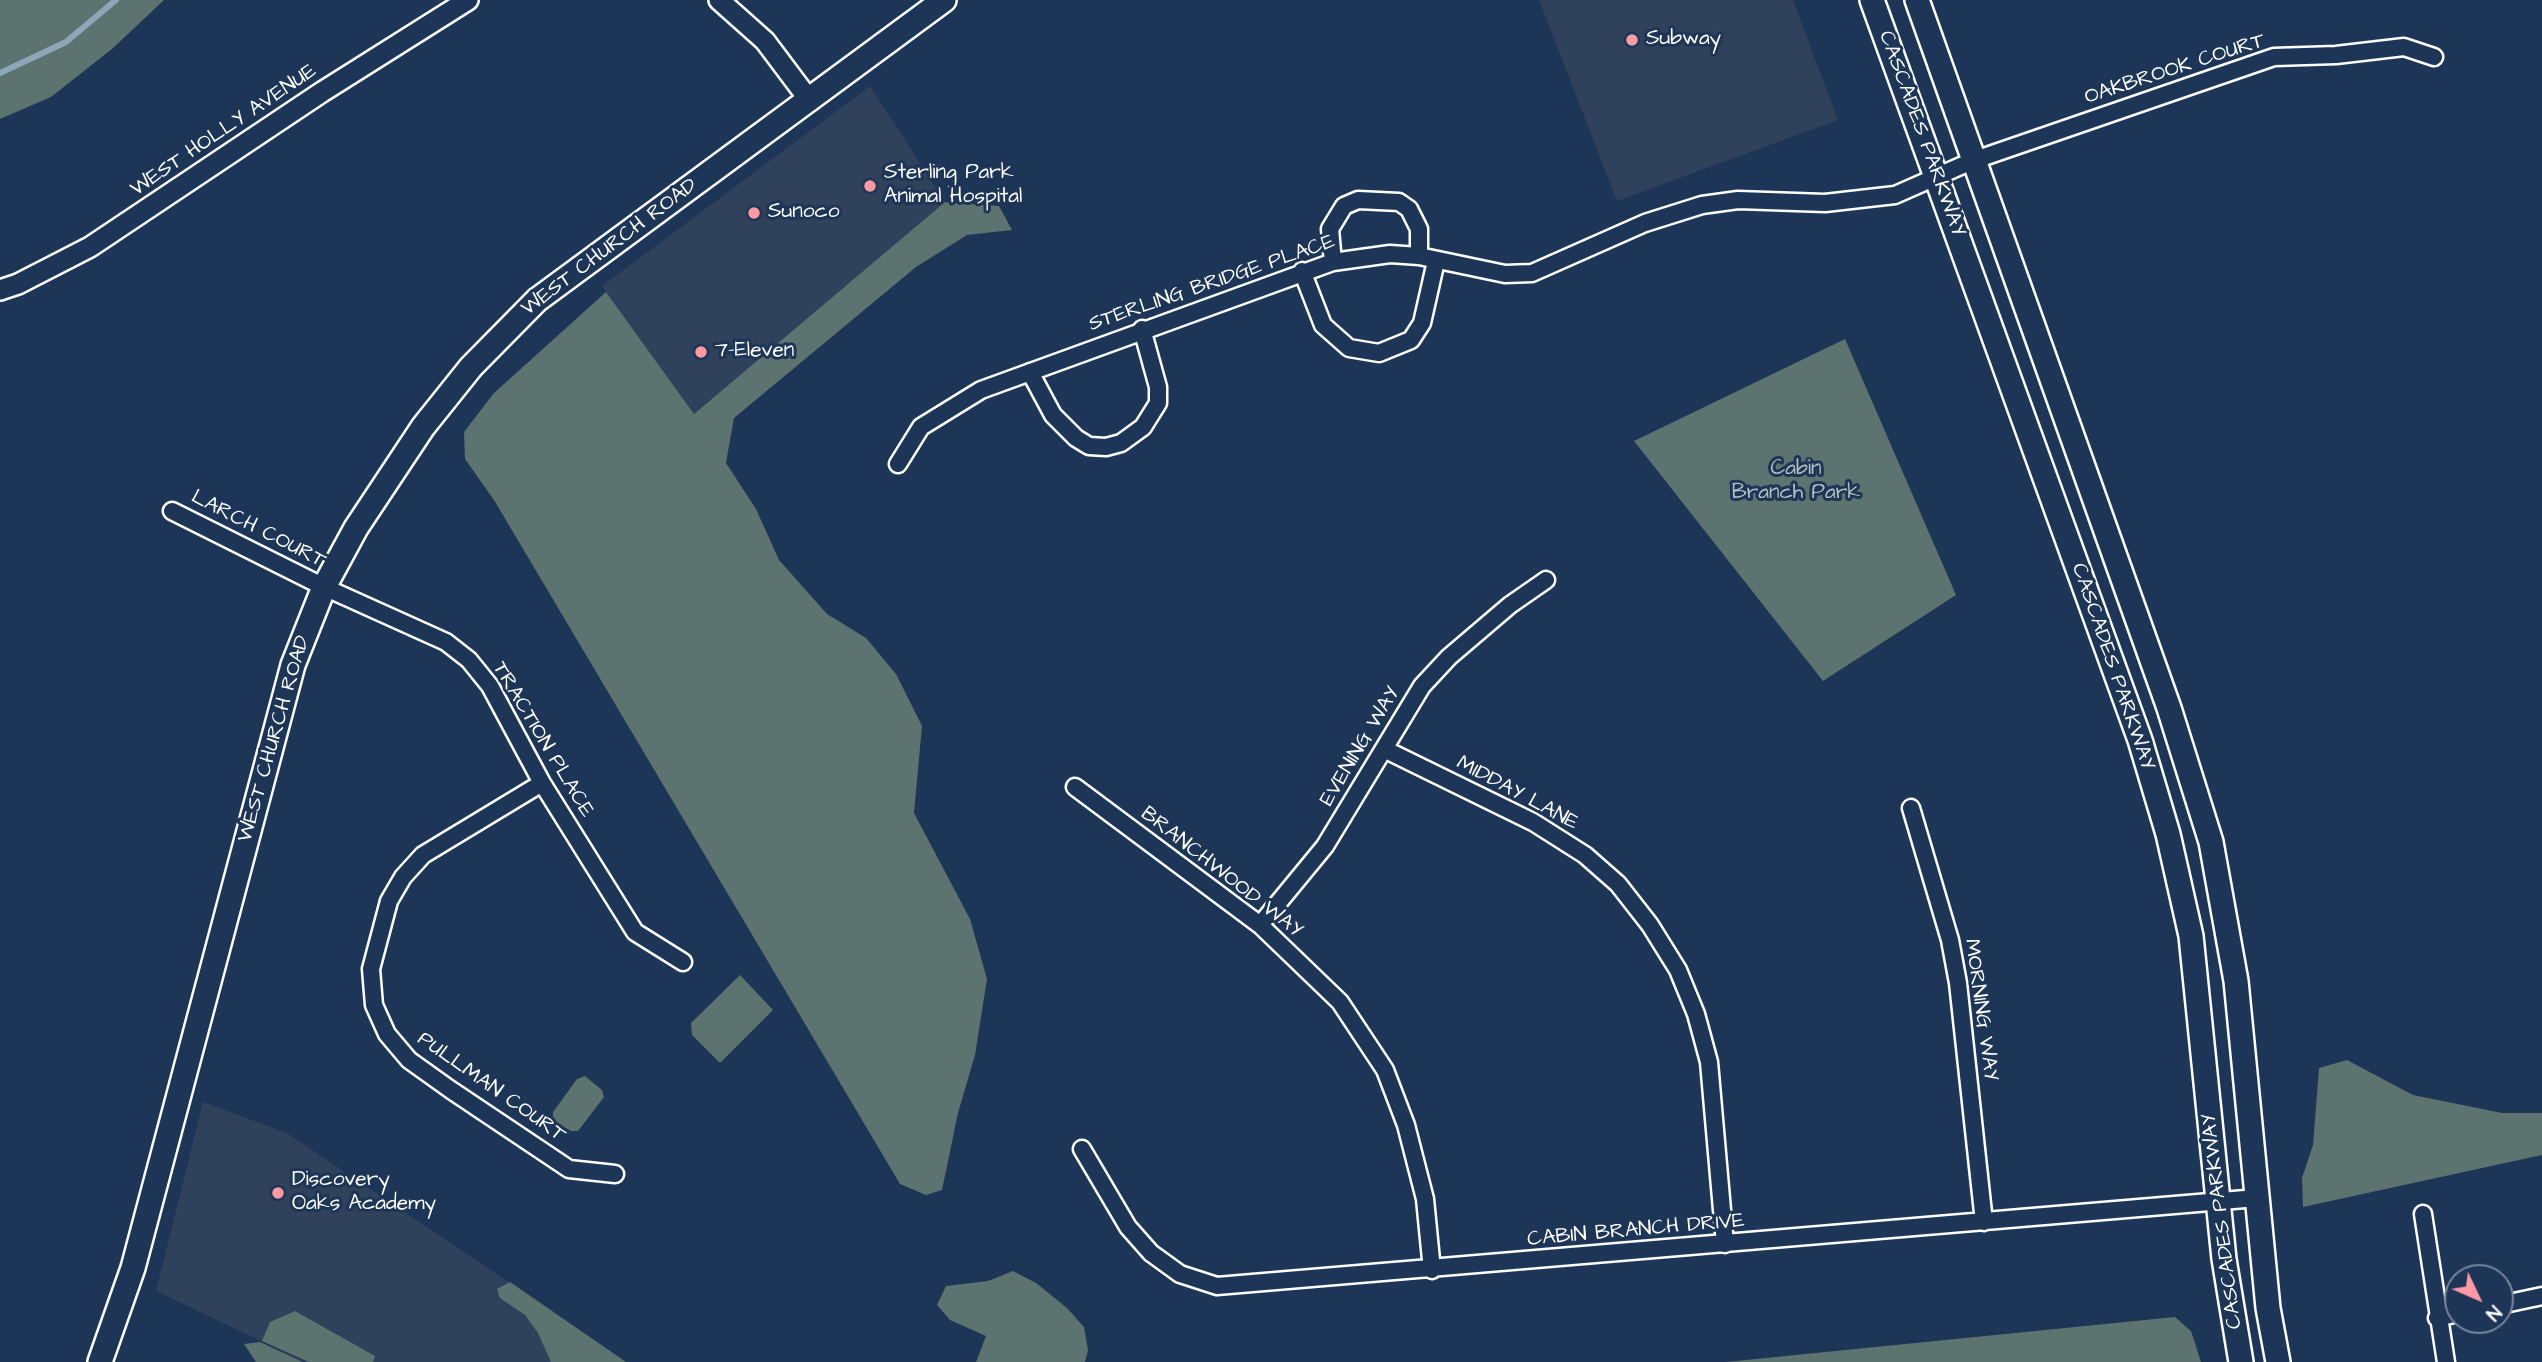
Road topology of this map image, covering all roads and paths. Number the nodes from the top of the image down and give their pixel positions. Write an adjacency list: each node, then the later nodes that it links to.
1 (468, 0): 14 (street, WEST HOLLY AVENUE)
2 (719, 0): 7 (street)
3 (944, 0): 7 (main road, WEST CHURCH ROAD)
4 (1872, 0): 9 (main road, CASCADES PARKWAY)
5 (1917, 0): 8 (main road, CASCADES PARKWAY)
6 (2434, 57): 8 (street, OAKBROOK COURT)
7 (810, 101): 20 (main road, WEST CHURCH ROAD)
8 (1972, 161): 9 (street, OAKBROOK COURT); 29 (main road, CASCADES PARKWAY)
9 (1936, 176): 12 (street, STERLING BRIDGE PLACE); 30 (main road, CASCADES PARKWAY)
10 (1419, 256): 11 (street, STERLING BRIDGE PLACE); 11 (street); 12 (street, STERLING BRIDGE PLACE)
11 (1333, 261): 13 (street, STERLING BRIDGE PLACE)
12 (1436, 261): 13 (street)
13 (1302, 271): 15 (street, STERLING BRIDGE PLACE)
14 (0, 290)
15 (1143, 329): 16 (street, STERLING BRIDGE PLACE); 16 (street)
16 (1030, 372): 17 (street, STERLING BRIDGE PLACE)
17 (898, 464)
18 (172, 511): 20 (street, LARCH COURT)
19 (1546, 580): 21 (street, EVENING WAY)
20 (324, 587): 22 (street, TRACTION PLACE); 39 (main road, WEST CHURCH ROAD)
21 (1384, 749): 25 (street, EVENING WAY); 33 (street, MIDDAY LANE)
22 (542, 783): 26 (street, TRACTION PLACE); 28 (street, PULLMAN COURT)
23 (1075, 787): 25 (street, BRANCHWOOD WAY)
24 (1912, 808): 32 (street, MORNING WAY)
25 (1260, 925): 34 (street, BRANCHWOOD WAY)
26 (682, 962)
27 (1082, 1149): 34 (street, CABIN BRANCH DRIVE)
28 (615, 1174)
29 (2257, 1198): 30 (street, CABIN BRANCH DRIVE); 41 (main road, CASCADES PARKWAY)
30 (2218, 1201): 32 (street, CABIN BRANCH DRIVE); 40 (main road, CASCADES PARKWAY)
31 (2423, 1214): 38 (street)
32 (1984, 1222): 33 (street, CABIN BRANCH DRIVE)
33 (1725, 1244): 34 (street, CABIN BRANCH DRIVE)
34 (1432, 1270)
35 (2542, 1296): 36 (street)
36 (2514, 1302)
37 (2444, 1317): 38 (street)
38 (2437, 1318): 42 (street)
39 (100, 1362)
40 (2241, 1362)
41 (2278, 1362)
42 (2446, 1362)

